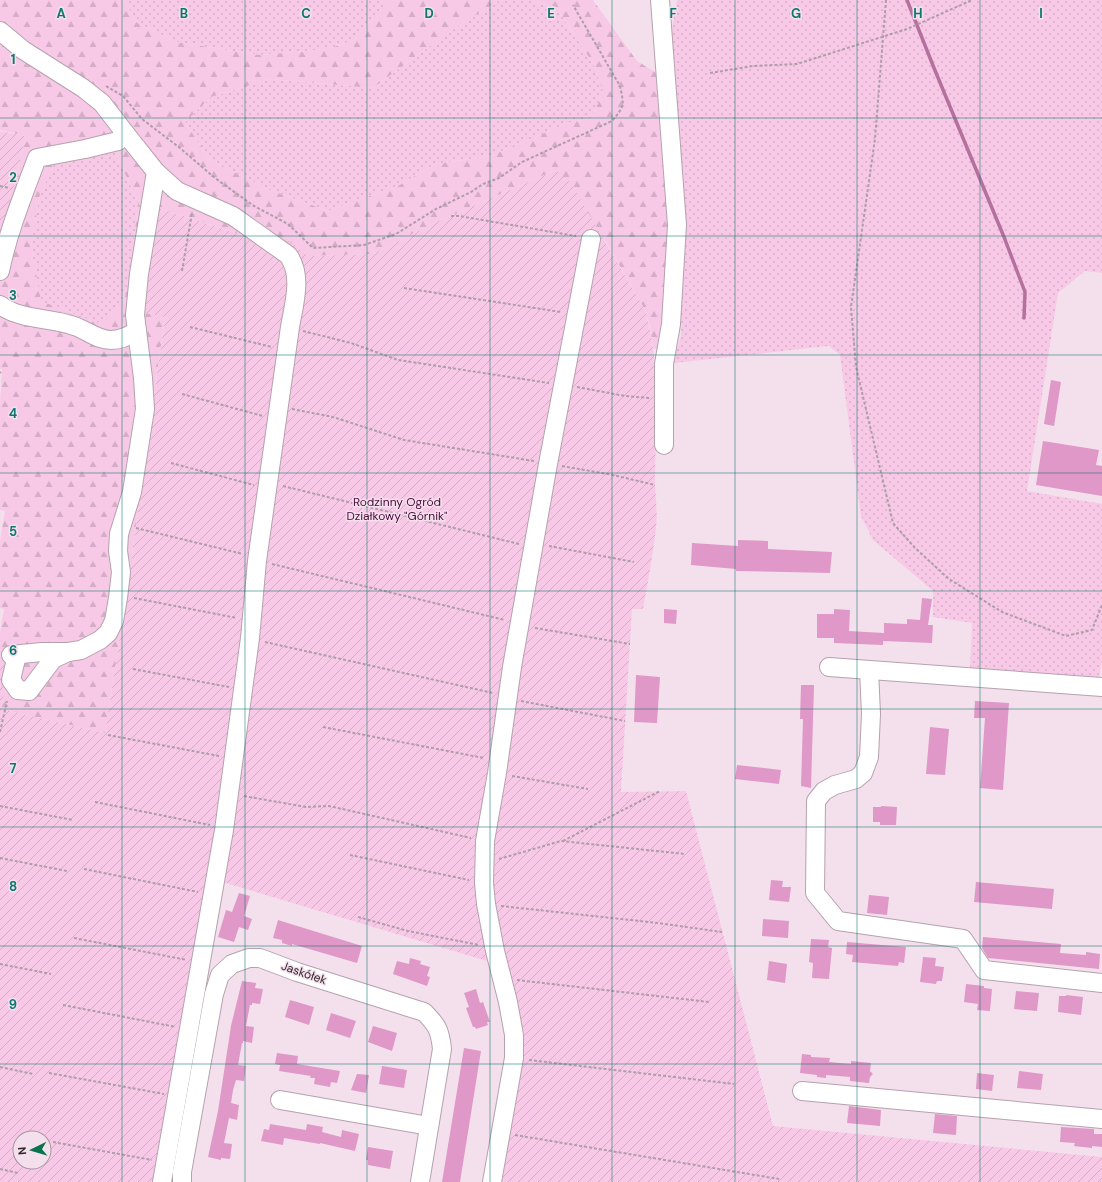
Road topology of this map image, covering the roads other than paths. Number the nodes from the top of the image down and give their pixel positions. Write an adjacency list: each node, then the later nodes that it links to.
1 (660, 0): 9 (street)
2 (0, 31): 3 (street)
3 (125, 133): 4 (street); 6 (street)
4 (156, 172): 8 (street); 19 (street)
5 (591, 239): 22 (street)
6 (0, 270)
7 (0, 305): 8 (street)
8 (137, 331): 10 (street)
9 (664, 445)
10 (68, 652): 10 (street)
11 (829, 667): 12 (street)
12 (869, 670): 13 (street); 14 (street)
13 (1102, 687)
14 (1102, 984)
15 (802, 1091): 17 (street)
16 (280, 1100): 18 (street)
17 (1102, 1119)
18 (429, 1126): 20 (street, Jaskółek); 21 (street, Jaskółek)
19 (162, 1182)
20 (182, 1182)
21 (420, 1182)
22 (492, 1182)

